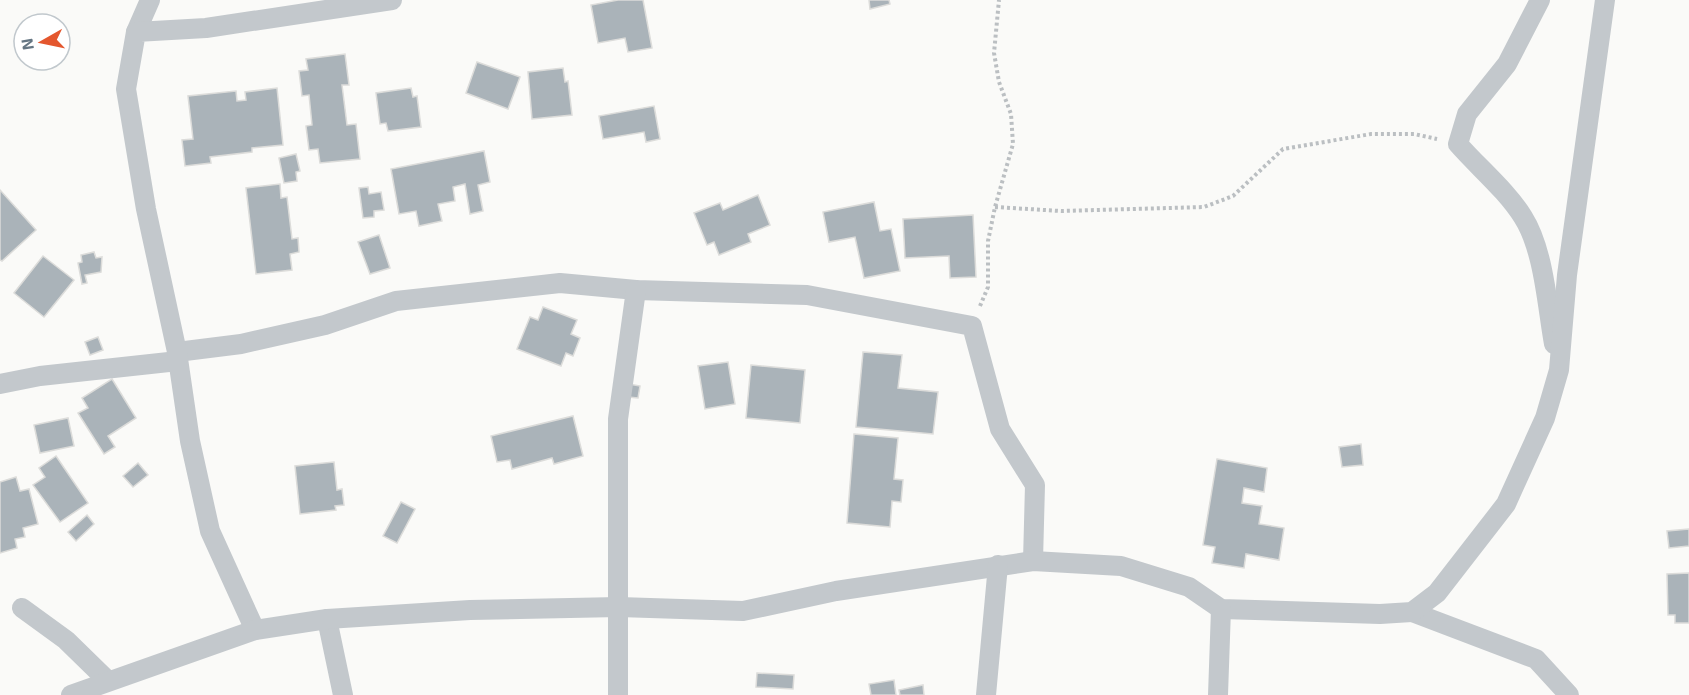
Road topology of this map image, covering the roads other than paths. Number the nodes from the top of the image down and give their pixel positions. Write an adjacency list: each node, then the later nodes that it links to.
1 (150, 0): 5 (street)
2 (392, 0): 5 (street)
3 (1540, 0): 8 (street)
4 (1605, 0): 8 (street)
5 (136, 32): 7 (street)
6 (636, 290): 7 (street); 10 (street); 12 (street)
7 (178, 356): 9 (street); 17 (street)
8 (1559, 370): 15 (street)
9 (0, 384)
10 (1033, 561): 11 (street); 14 (street)
11 (998, 565): 12 (street); 22 (street)
12 (619, 607): 16 (street); 21 (street)
13 (22, 608): 18 (street)
14 (1221, 609): 15 (street); 23 (street)
15 (1412, 612): 24 (street)
16 (327, 619): 17 (street); 20 (street)
17 (255, 630): 18 (street)
18 (108, 681): 19 (street)
19 (71, 695)
20 (343, 695)
21 (618, 695)
22 (986, 695)
23 (1218, 695)
24 (1569, 695)

